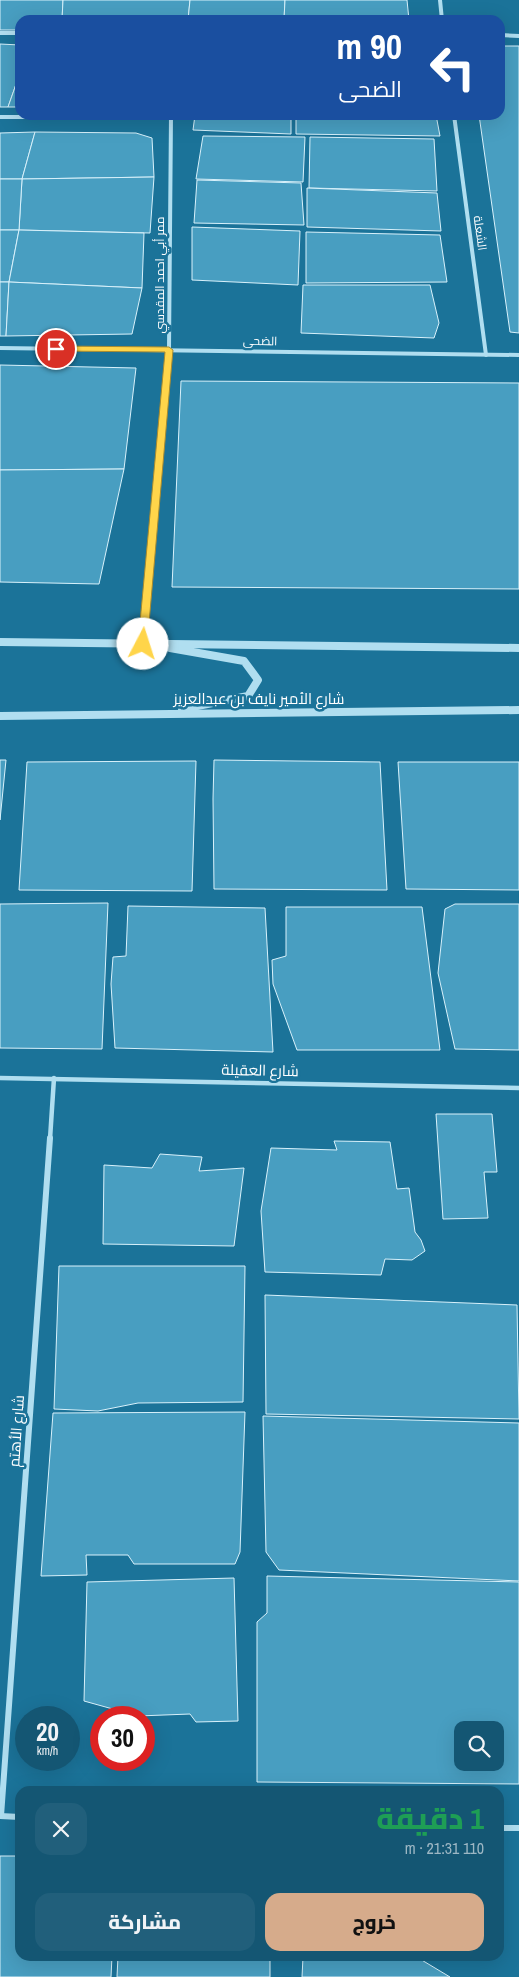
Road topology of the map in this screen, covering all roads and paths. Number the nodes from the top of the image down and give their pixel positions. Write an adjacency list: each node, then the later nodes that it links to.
1 (440, 0): 2 (street)
2 (442, 15)
3 (0, 33): 4 (street)
4 (15, 33)
5 (505, 35): 6 (street)
6 (519, 36)
7 (0, 118): 8 (street)
8 (15, 118)
9 (171, 120): 12 (street, ممر أبي احمد المقدسي)
10 (455, 120): 13 (street, الشعلة)
11 (0, 348): 12 (street, الضحى)
12 (169, 350): 13 (street, الضحى); 16 (street, ممر أبي احمد المقدسي)
13 (486, 354): 14 (street, الضحى)
14 (519, 355)
15 (0, 642): 16 (street)
16 (143, 644): 17 (street); 19 (street)
17 (519, 648)
18 (519, 710): 19 (street, شارع الأمير نايف بن عبدالعزيز)
19 (160, 713): 20 (street, شارع الأمير نايف بن عبدالعزيز)
20 (0, 716)
21 (0, 1078): 22 (street, شارع العقيلة)
22 (54, 1078): 23 (street, شارع العقيلة); 24 (street, شارع الأهتم)
23 (519, 1088)
24 (0, 1816): 25 (street)
25 (15, 1816)
26 (504, 1828): 27 (street)
27 (519, 1828)

